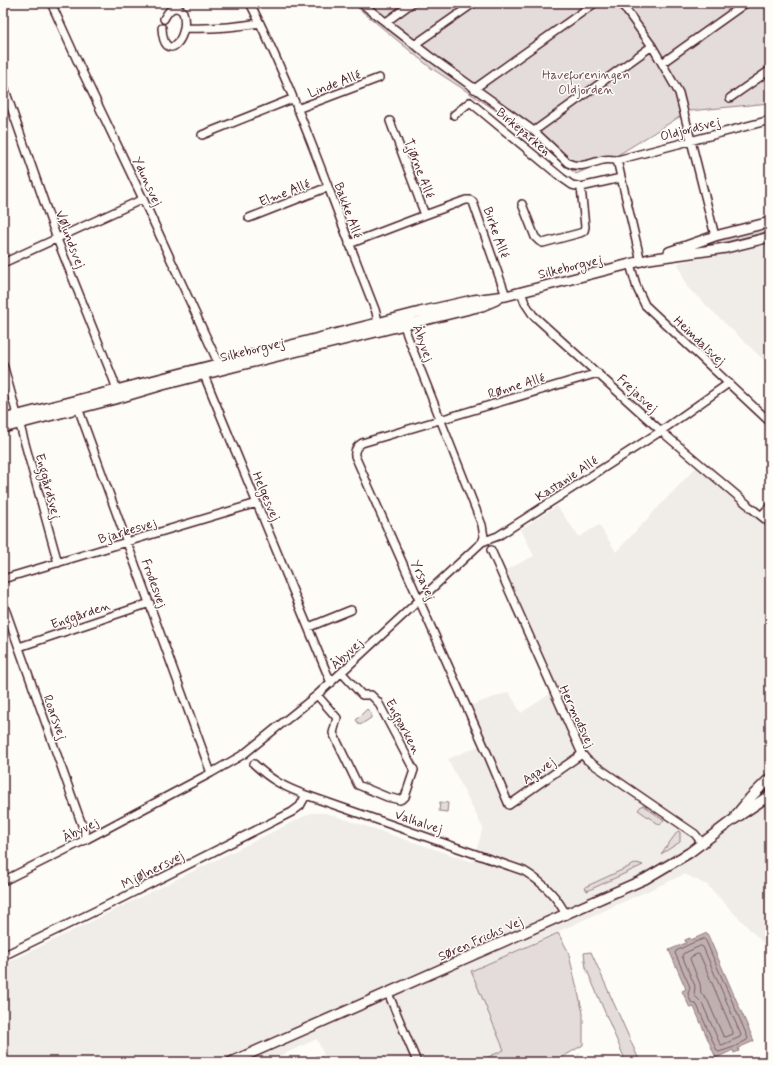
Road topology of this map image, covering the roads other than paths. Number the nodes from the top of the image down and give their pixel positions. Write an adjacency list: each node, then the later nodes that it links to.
1 (51, 3): 34 (street, Ydunsvej)
2 (250, 3): 11 (street, Bakke Allé)
3 (361, 3): 10 (street, Oldjordsvej)
4 (412, 3): 10 (street)
5 (474, 3): 14 (street)
6 (594, 3): 20 (street)
7 (746, 3): 16 (street)
8 (623, 4): 15 (street)
9 (164, 19): 13 (street)
10 (386, 22): 14 (street, Oldjordsvej)
11 (260, 23): 13 (street); 22 (street, Bakke Allé)
12 (162, 28): 13 (street)
13 (185, 28)
14 (414, 45): 20 (street, Oldjordsvej)
15 (652, 46): 16 (street); 27 (street)
16 (662, 62): 29 (street)
17 (770, 70): 21 (street)
18 (379, 78): 23 (street, Linde Allé)
19 (4, 87): 41 (street, Vølundsvej)
20 (474, 89): 27 (street, Oldjordsvej)
21 (730, 98)
22 (292, 99): 23 (street, Bakke Allé); 28 (street)
23 (297, 109): 32 (street, Bakke Allé)
24 (454, 115): 33 (street, Birkeparken)
25 (770, 120): 29 (street, Oldjordsvej)
26 (390, 122): 36 (street, Tjørne Allé)
27 (534, 131): 30 (street, Oldjordsvej)
28 (202, 135)
29 (691, 140): 30 (street, Oldjordsvej); 39 (street)
30 (617, 160): 31 (street)
31 (621, 178): 33 (street); 43 (street)
32 (328, 187): 37 (street, Elme Allé); 42 (street, Bakke Allé)
33 (581, 187): 35 (street)
34 (143, 199): 41 (street); 51 (street, Ydunsvej)
35 (522, 204)
36 (425, 215): 42 (street, Tjørne Allé); 47 (street, Birke Allé)
37 (249, 218)
38 (770, 222): 39 (street, Silkeborgvej)
39 (715, 236): 43 (street, Silkeborgvej)
40 (770, 237): 43 (street, Silkeborgvej)
41 (57, 239): 44 (street); 55 (street, Vølundsvej)
42 (349, 244): 49 (street, Bakke Allé)
43 (645, 260): 45 (street, Silkeborgvej)
44 (3, 263)
45 (630, 264): 46 (street, Silkeborgvej); 54 (street, Heimdalsvej)
46 (521, 292): 47 (street, Silkeborgvej); 52 (street, Frejasvej)
47 (506, 296): 48 (street, Silkeborgvej)
48 (404, 321): 49 (street, Silkeborgvej); 59 (street, Åbyvej)
49 (379, 327): 51 (street, Silkeborgvej)
50 (3, 364): 58 (street, Enggårdsvej)
51 (220, 367): 53 (street, Silkeborgvej); 55 (street, Silkeborgvej)
52 (598, 373): 59 (street, Rønne Allé); 62 (street, Frejasvej)
53 (204, 375): 55 (street, Silkeborgvej); 63 (street, Helgesvej)
54 (729, 383): 60 (street, Heimdalsvej); 62 (street, Kastanie Allé)
55 (118, 395): 56 (street, Silkeborgvej)
56 (77, 405): 58 (street, Silkeborgvej); 67 (street, Frodesvej)
57 (3, 419): 58 (street, Silkeborgvej)
58 (18, 420): 61 (street, Silkeborgvej); 70 (street, Enggårdsvej)
59 (441, 420): 68 (street, Åbyvej); 72 (street, Yrsavej)
60 (770, 422)
61 (3, 428)
62 (661, 431): 65 (street, Frejasvej); 68 (street, Kastanie Allé)
63 (257, 503): 67 (street, Bjarkesvej); 76 (street, Helgesvej)
64 (770, 506): 65 (street)
65 (761, 516): 66 (street, Frejasvej)
66 (770, 523)
67 (128, 542): 70 (street, Bjarkesvej); 74 (street, Frodesvej)
68 (482, 542): 72 (street, Åbyvej)
69 (491, 550): 81 (street, Hermodsvej)
70 (58, 563): 71 (street, Bjarkesvej)
71 (3, 579)
72 (420, 600): 78 (street, Åbyvej); 87 (street, Yrsavej)
73 (3, 603): 77 (street, Roarsvej)
74 (150, 603): 77 (street, Enggården); 83 (street, Frodesvej)
75 (351, 610): 76 (street)
76 (309, 628): 79 (street, Helgesvej)
77 (19, 647): 89 (street, Roarsvej)
78 (342, 673): 79 (street, Åbyvej); 80 (street, Engparken)
79 (332, 683): 80 (street, Åbyvej)
80 (318, 695): 83 (street, Åbyvej)
81 (582, 754): 87 (street, Agavej); 90 (street, Hermodsvej)
82 (254, 764): 85 (street, Valhalvej)
83 (212, 773): 89 (street, Åbyvej)
84 (770, 778): 88 (street, Søren Frichs Vej)
85 (306, 795): 92 (street, Valhalvej); 93 (street, Mjølnersvej)
86 (770, 795): 88 (street, Søren Frichs Vej)
87 (509, 805)
88 (730, 822): 90 (street, Søren Frichs Vej)
89 (87, 839): 91 (street, Åbyvej)
90 (703, 844): 92 (street, Søren Frichs Vej)
91 (3, 881)
92 (566, 915): 94 (street, Søren Frichs Vej)
93 (3, 956)
94 (388, 993): 95 (street, Søren Frichs Vej); 96 (street)
95 (231, 1062)
96 (417, 1062)

